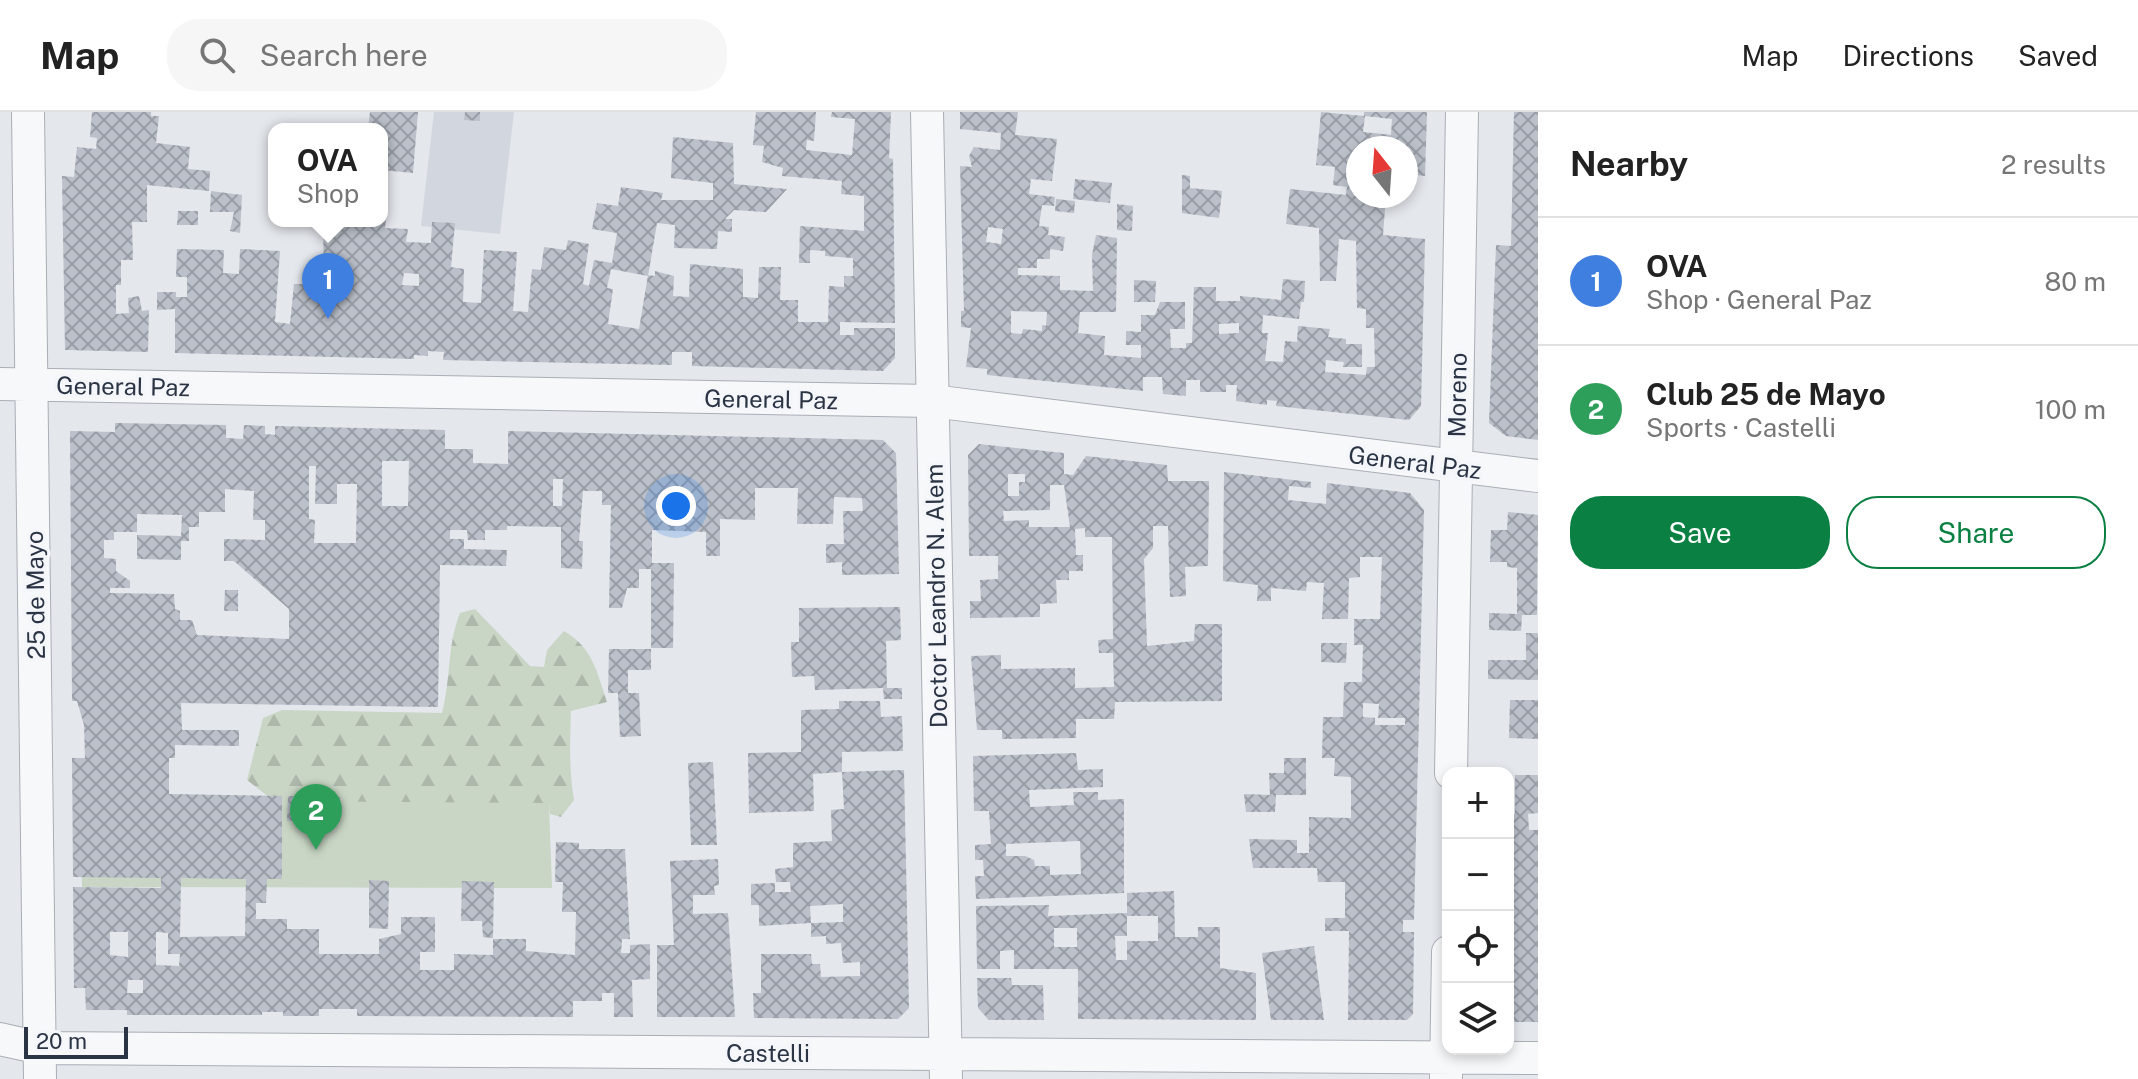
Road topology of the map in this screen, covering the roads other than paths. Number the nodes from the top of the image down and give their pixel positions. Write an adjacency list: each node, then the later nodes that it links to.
1 (28, 112): 5 (street, 25 de Mayo)
2 (927, 112): 6 (street, Doctor Leandro N. Alem)
3 (1462, 112): 7 (street, Moreno)
4 (0, 384): 5 (street, General Paz)
5 (33, 385): 6 (street, General Paz); 13 (street, 25 de Mayo)
6 (932, 401): 7 (street, General Paz); 14 (street, Doctor Leandro N. Alem)
7 (1456, 467): 8 (street, General Paz); 9 (street, Moreno)
8 (1538, 476)
9 (1451, 767)
10 (1447, 983): 15 (street)
11 (0, 1039): 13 (street, Castelli)
12 (1538, 1058): 15 (street, Castelli)
13 (40, 1064): 14 (street, Castelli)
14 (946, 1067): 15 (street, Castelli)
15 (1446, 1069)

